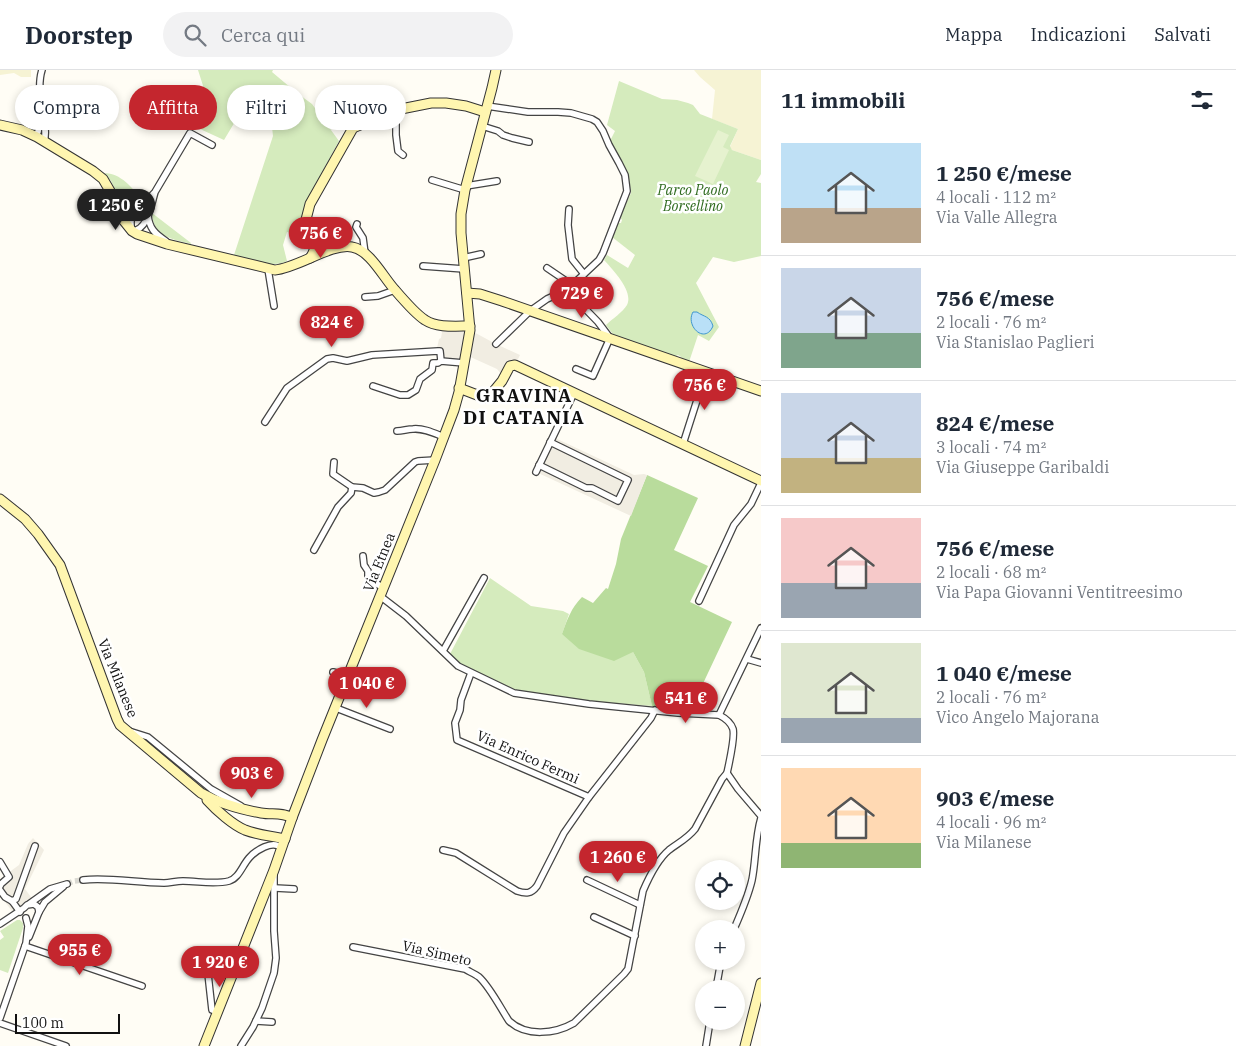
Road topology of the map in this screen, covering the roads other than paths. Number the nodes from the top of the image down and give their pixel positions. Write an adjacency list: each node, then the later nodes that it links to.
1 (42, 70): 3 (street)
2 (496, 70): 5 (main road, Via Etnea)
3 (40, 85)
4 (406, 108): 5 (main road)
5 (486, 109): 7 (main road, Via Etnea); 38 (street)
6 (0, 125): 12 (main road)
7 (482, 126): 14 (street); 19 (main road, Via Etnea)
8 (38, 130): 12 (street)
9 (46, 130): 13 (street)
10 (352, 130): 27 (main road)
11 (396, 130): 16 (street)
12 (35, 136): 13 (main road)
13 (44, 141): 21 (main road)
14 (528, 142)
15 (212, 145): 20 (street)
16 (403, 155)
17 (432, 180): 19 (street)
18 (497, 181): 19 (street)
19 (465, 188): 33 (main road, Via Etnea)
20 (155, 192): 22 (street); 24 (street)
21 (112, 197): 22 (street); 26 (main road)
22 (140, 207): 26 (street)
23 (569, 209): 38 (street)
24 (148, 214): 26 (street); 28 (street)
25 (357, 224): 30 (street)
26 (132, 231): 28 (main road)
27 (313, 243): 29 (main road); 32 (main road)
28 (172, 245): 36 (main road)
29 (336, 249): 30 (main road); 32 (main road)
30 (365, 253): 40 (main road)
31 (481, 254): 33 (street)
32 (310, 258): 36 (main road)
33 (463, 258): 37 (main road, Via Etnea)
34 (423, 266): 37 (street)
35 (547, 268): 39 (street)
36 (268, 269): 44 (street)
37 (464, 270): 42 (main road, Via Etnea)
38 (584, 274): 39 (street)
39 (572, 285): 41 (street)
40 (395, 290): 43 (street); 46 (main road)
41 (567, 290): 45 (street); 47 (street)
42 (467, 293): 45 (main road); 46 (main road, Via Etnea)
43 (365, 297)
44 (274, 306)
45 (530, 311): 47 (main road); 49 (street)
46 (470, 326): 51 (main road, Via Etnea)
47 (602, 332): 48 (main road)
48 (610, 338): 52 (street); 53 (main road)
49 (496, 344)
50 (441, 361): 51 (street); 54 (street); 58 (street)
51 (464, 363): 55 (main road, Via Etnea)
52 (576, 369)
53 (706, 372): 56 (main road); 62 (street)
54 (373, 386)
55 (459, 388): 57 (main road); 60 (main road, Via Etnea)
56 (761, 391)
57 (574, 393): 61 (street); 62 (main road)
58 (265, 422)
59 (397, 431): 60 (street)
60 (444, 437): 63 (main road, Via Etnea)
61 (550, 442): 65 (street); 65 (street)
62 (683, 444): 67 (main road)
63 (435, 460): 68 (street); 73 (main road, Via Etnea)
64 (334, 462): 68 (street)
65 (539, 466): 66 (street)
66 (536, 472)
67 (761, 482): 74 (street)
68 (352, 487): 70 (street)
69 (0, 499): 86 (main road, Via Milanese)
70 (314, 550)
71 (363, 556): 73 (street)
72 (484, 578): 76 (street)
73 (382, 592): 76 (street); 81 (main road, Via Etnea)
74 (698, 601)
75 (761, 628): 77 (street)
76 (443, 651): 80 (street)
77 (746, 659): 78 (street); 84 (street)
78 (761, 663)
79 (333, 672): 81 (street)
80 (471, 673): 83 (street); 89 (street, Via Enrico Fermi)
81 (349, 676): 82 (main road, Via Etnea)
82 (336, 708): 85 (street); 92 (main road, Via Etnea)
83 (655, 710): 84 (street); 89 (street)
84 (720, 715): 87 (street)
85 (390, 729)
86 (126, 731): 88 (main road, Via Milanese); 90 (street)
87 (727, 773): 91 (street); 104 (street, Via Simeto)
88 (201, 793): 90 (main road, Via Milanese); 93 (main road)
89 (589, 798): 95 (street)
90 (252, 811): 92 (main road, Via Milanese)
91 (761, 817): 108 (street)
92 (292, 818): 93 (main road, Via Etnea)
93 (277, 842): 97 (main road, Via Etnea); 98 (street)
94 (35, 846): 103 (street)
95 (443, 850)
96 (0, 862): 100 (street)
97 (274, 870): 101 (street); 116 (main road, Via Etnea)
98 (83, 880)
99 (587, 880): 104 (street)
100 (0, 888): 103 (street)
101 (275, 888): 102 (street); 118 (street)
102 (294, 889)
103 (12, 901): 105 (street)
104 (640, 905): 110 (street, Via Simeto)
105 (24, 911): 106 (street); 106 (street); 106 (street); 109 (street); 111 (street)
106 (37, 915): 111 (street)
107 (594, 917): 110 (street)
108 (738, 920)
109 (0, 924)
110 (635, 936): 112 (street, Via Simeto)
111 (25, 944): 115 (street); 117 (street)
112 (353, 947)
113 (208, 974): 116 (street)
114 (761, 983): 126 (main road)
115 (142, 986)
116 (218, 1012): 123 (main road, Via Etnea)
117 (0, 1018)
118 (256, 1021): 119 (street); 124 (street)
119 (272, 1022)
120 (0, 1023): 122 (street)
121 (709, 1030): 125 (street)
122 (66, 1046)
123 (204, 1046)
124 (242, 1046)
125 (706, 1046)
126 (744, 1046)

